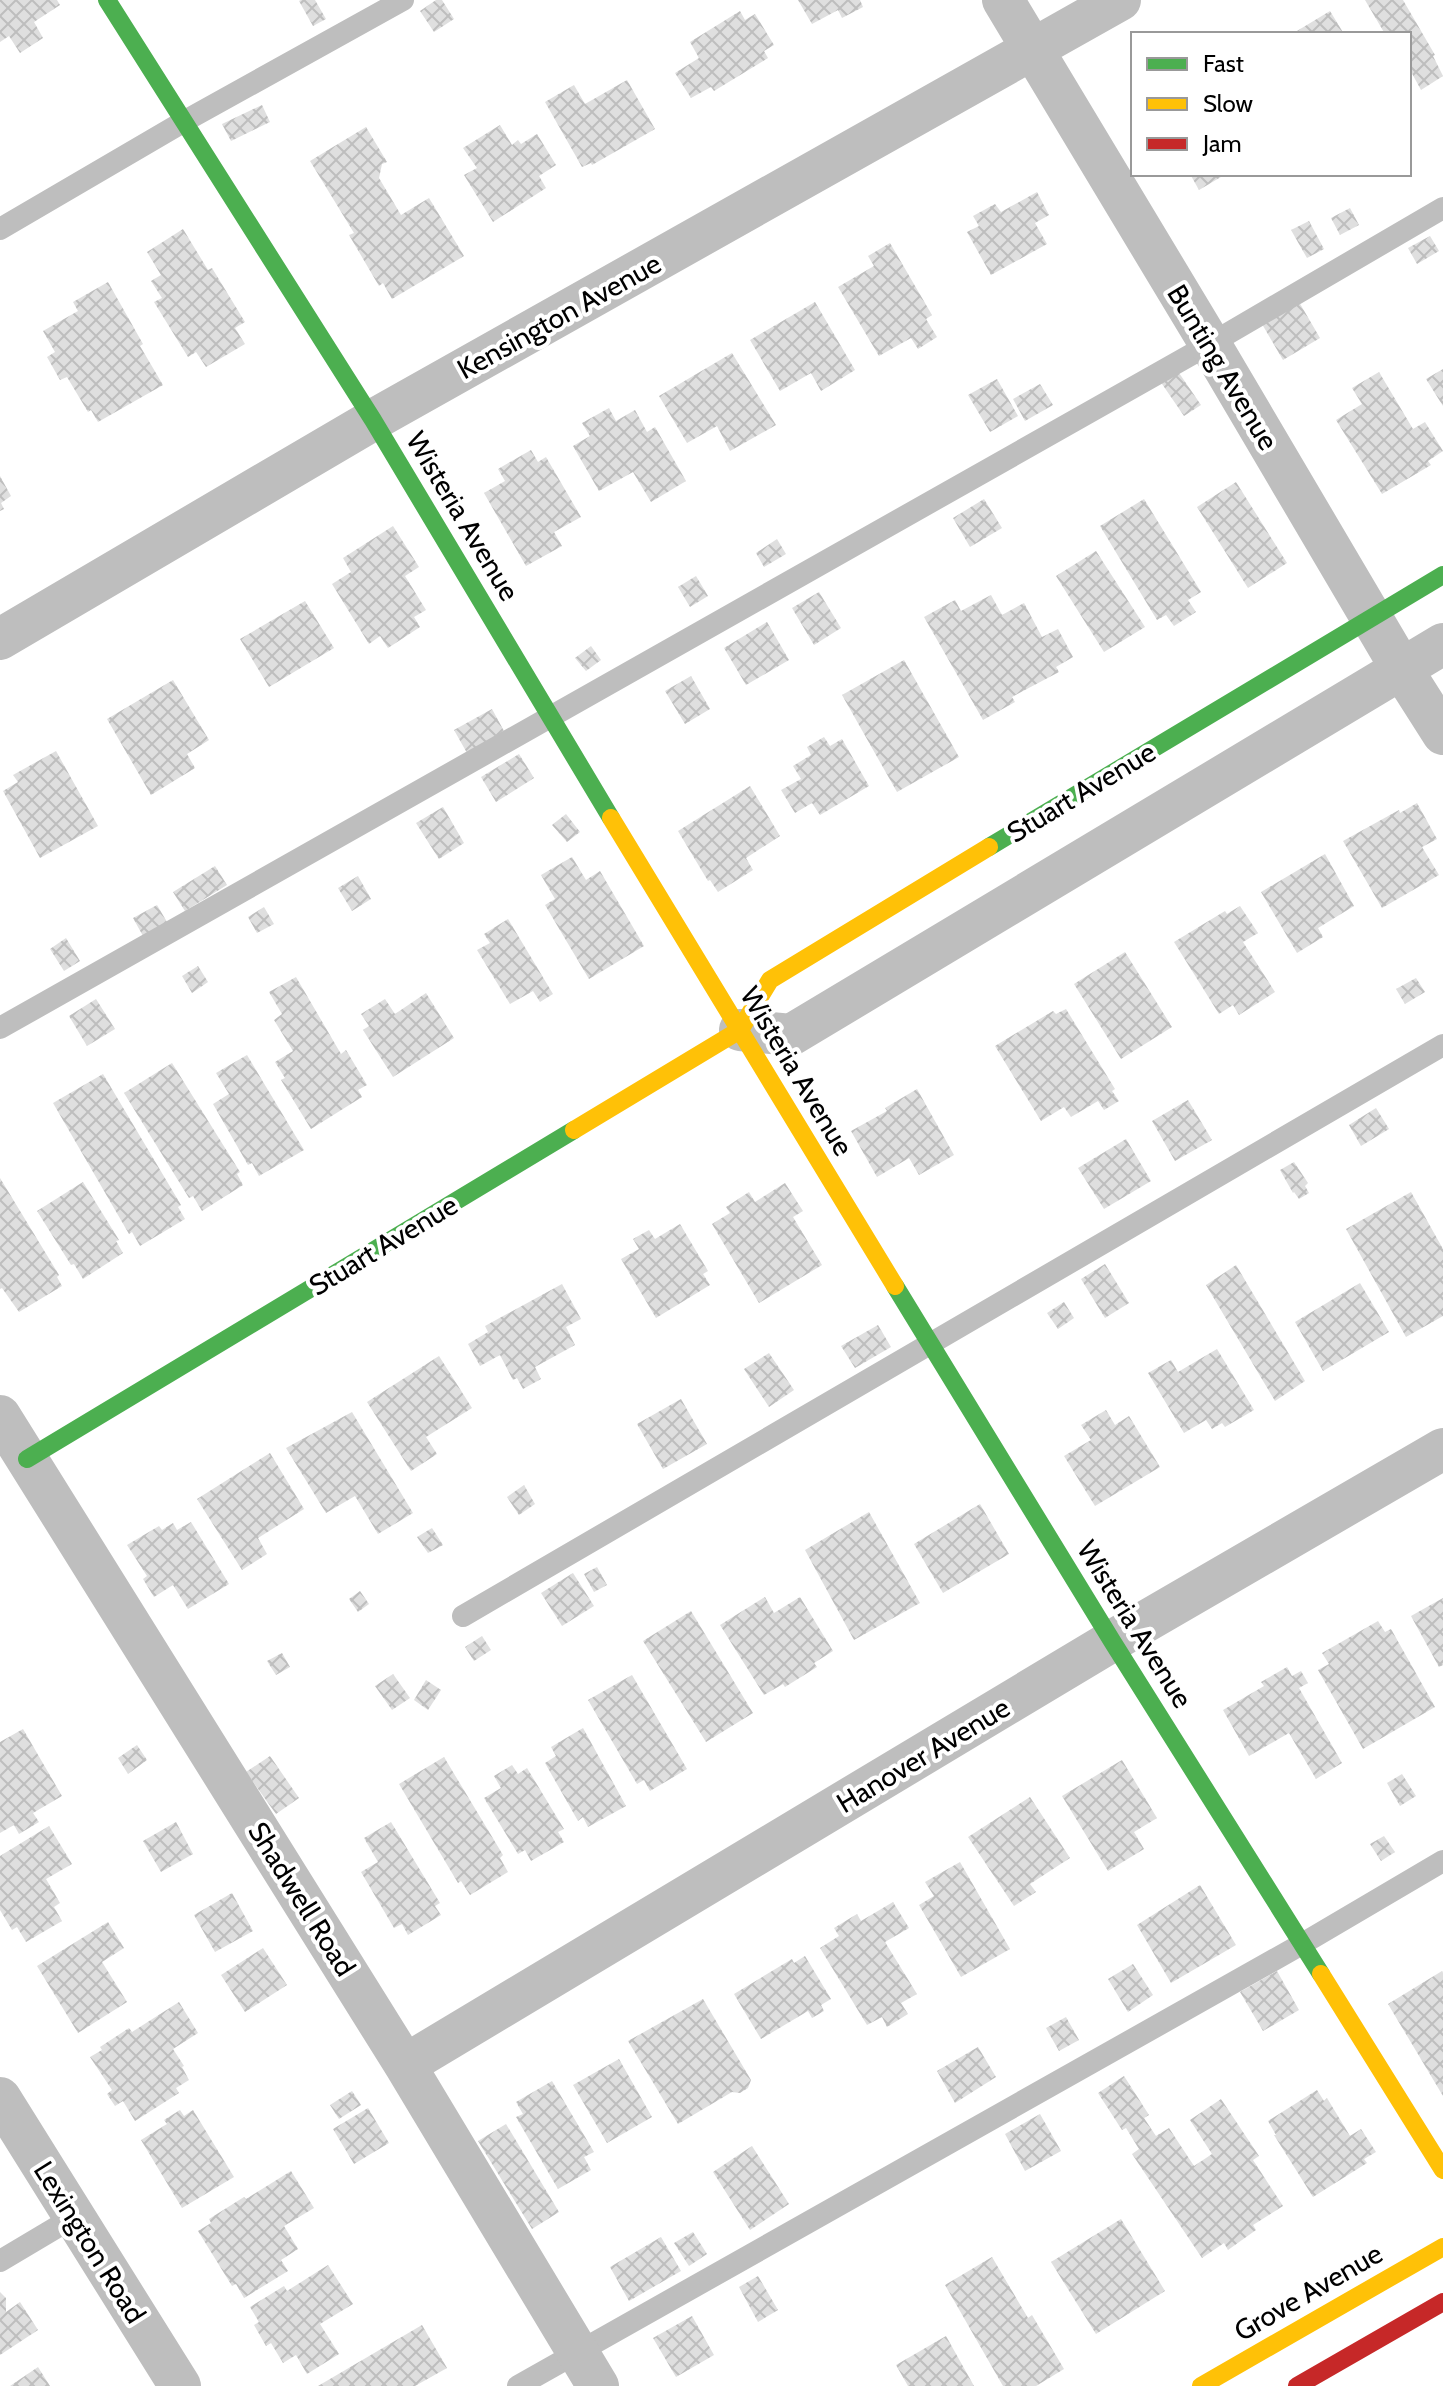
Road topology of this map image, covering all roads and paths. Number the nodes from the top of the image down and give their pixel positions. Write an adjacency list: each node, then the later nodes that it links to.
1 (107, 0): 6 (street, Wisteria Avenue)
2 (403, 0): 6 (lane)
3 (1003, 0): 5 (street, Bunting Avenue)
4 (1120, 0): 5 (street, Kensington Avenue)
5 (1033, 51): 9 (street, Bunting Avenue); 10 (street, Kensington Avenue)
6 (183, 122): 8 (lane); 10 (street, Wisteria Avenue)
7 (1443, 208): 9 (lane)
8 (0, 229)
9 (1210, 344): 12 (street, Bunting Avenue); 16 (lane)
10 (373, 420): 13 (street, Kensington Avenue); 16 (street, Wisteria Avenue)
11 (1443, 575): 12 (street, Stuart Avenue)
12 (1372, 616): 15 (street, Bunting Avenue); 19 (street, Stuart Avenue)
13 (0, 639)
14 (1443, 644): 15 (street)
15 (1401, 668): 17 (street, Bunting Avenue); 19 (street)
16 (550, 717): 18 (lane); 19 (street, Wisteria Avenue)
17 (1443, 734)
18 (0, 1028)
19 (740, 1030): 21 (street, Wisteria Avenue); 24 (street, Stuart Avenue)
20 (1443, 1045): 21 (lane)
21 (931, 1345): 25 (lane); 26 (street, Wisteria Avenue)
22 (0, 1416): 24 (street, Shadwell Road)
23 (1443, 1449): 26 (street, Hanover Avenue)
24 (27, 1459): 29 (street, Shadwell Road)
25 (463, 1616)
26 (1112, 1641): 28 (street, Wisteria Avenue); 29 (street, Hanover Avenue)
27 (1443, 1861): 28 (lane)
28 (1302, 1944): 31 (street, Wisteria Avenue); 36 (lane)
29 (405, 2065): 36 (street, Shadwell Road)
30 (0, 2098): 32 (street, Lexington Road)
31 (1443, 2170)
32 (74, 2217): 34 (lane); 37 (street, Lexington Road)
33 (1443, 2247): 39 (street, Grove Avenue)
34 (0, 2261)
35 (1443, 2302): 40 (street)
36 (588, 2369): 38 (lane)
37 (180, 2386)
38 (518, 2386)
39 (1201, 2386)
40 (1297, 2386)

